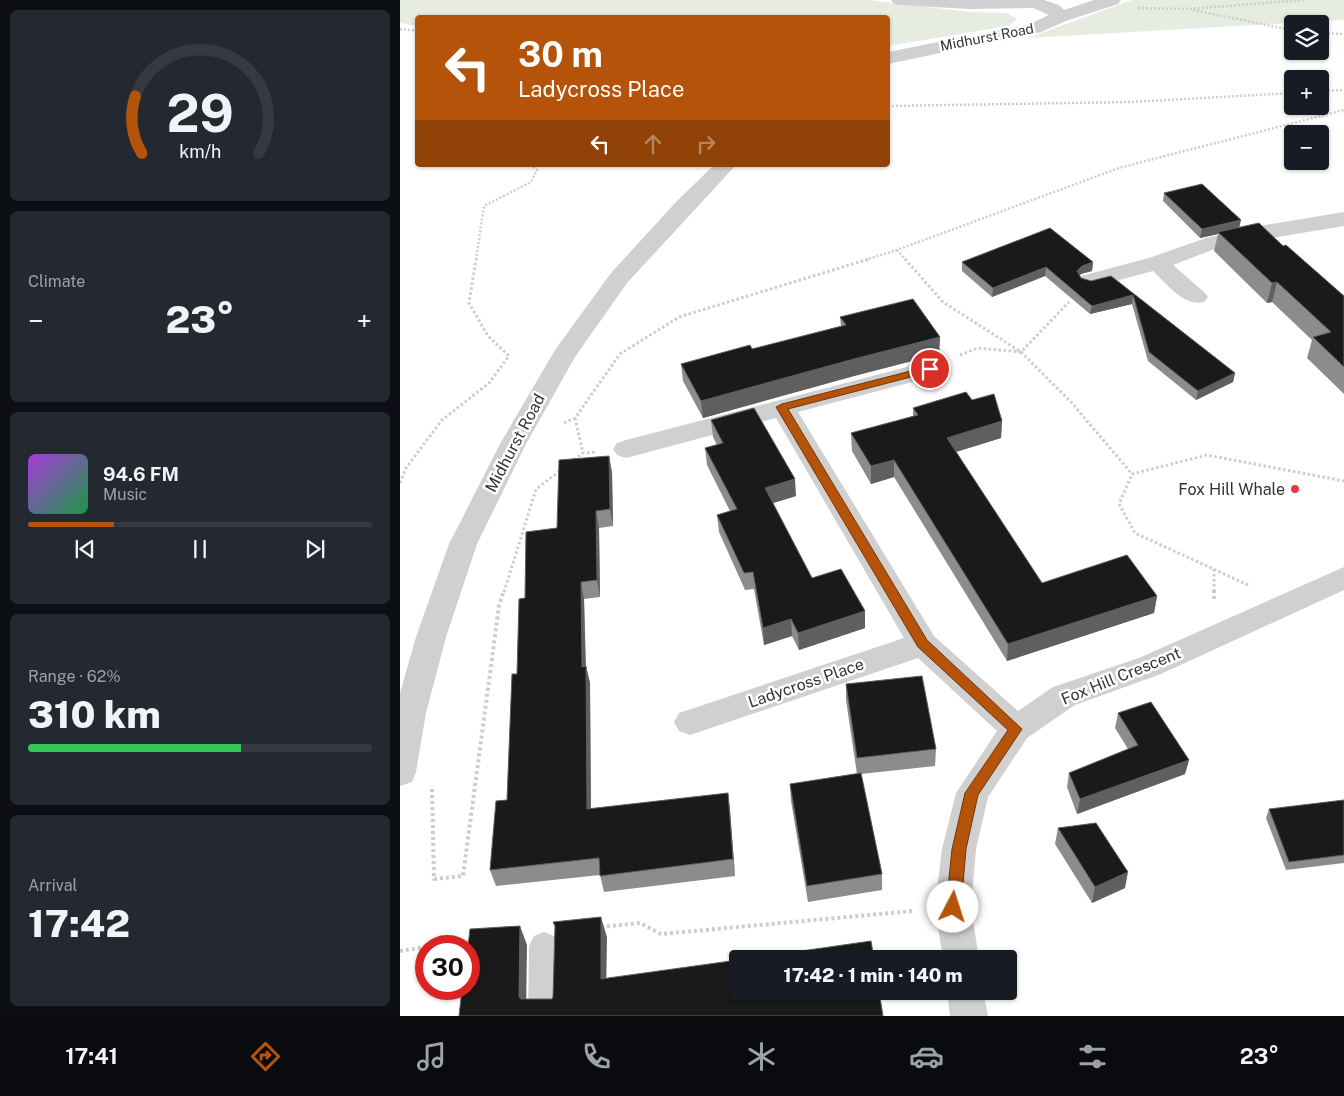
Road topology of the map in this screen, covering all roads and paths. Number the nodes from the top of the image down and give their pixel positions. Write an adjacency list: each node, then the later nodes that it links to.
1 (900, 0): 6 (street)
2 (1112, 0): 4 (street, Midhurst Road)
3 (1305, 0): 5 (path)
4 (1088, 8): 5 (path); 6 (street, Midhurst Road)
5 (1187, 9): 7 (path)
6 (1060, 17): 12 (street, Midhurst Road)
7 (1284, 28)
8 (400, 29): 9 (path)
9 (415, 30)
10 (1329, 33): 11 (path)
11 (1344, 34)
12 (890, 58)
13 (1344, 90): 14 (path)
14 (1329, 91)
15 (1284, 93): 16 (path)
16 (890, 106)
17 (1344, 110): 21 (path)
18 (533, 167): 33 (path)
19 (724, 167): 28 (street, Midhurst Road)
20 (1344, 219): 22 (street)
21 (897, 250): 25 (path); 28 (path)
22 (1157, 263): 23 (street); 24 (street)
23 (1089, 281): 25 (path)
24 (1196, 297)
25 (1021, 352): 26 (path); 31 (path)
26 (930, 369): 27 (street)
27 (782, 407): 29 (street); 36 (street)
28 (513, 444): 39 (street, Midhurst Road)
29 (626, 449)
30 (583, 453): 40 (path)
31 (1132, 474): 32 (path); 34 (path)
32 (1344, 481)
33 (400, 483)
34 (1214, 569)
35 (1344, 578): 38 (street, Fox Hill Crescent)
36 (922, 644): 37 (street, Ladycross Place); 38 (street)
37 (690, 722)
38 (1016, 729): 41 (street, Fox Hill Crescent)
39 (400, 772)
40 (432, 781)
41 (953, 907): 42 (path); 46 (street, Fox Hill Crescent)
42 (592, 928)
43 (544, 946): 48 (lane)
44 (415, 948): 45 (path)
45 (400, 950)
46 (960, 950)
47 (966, 1000): 49 (street)
48 (543, 1016)
49 (969, 1016)

